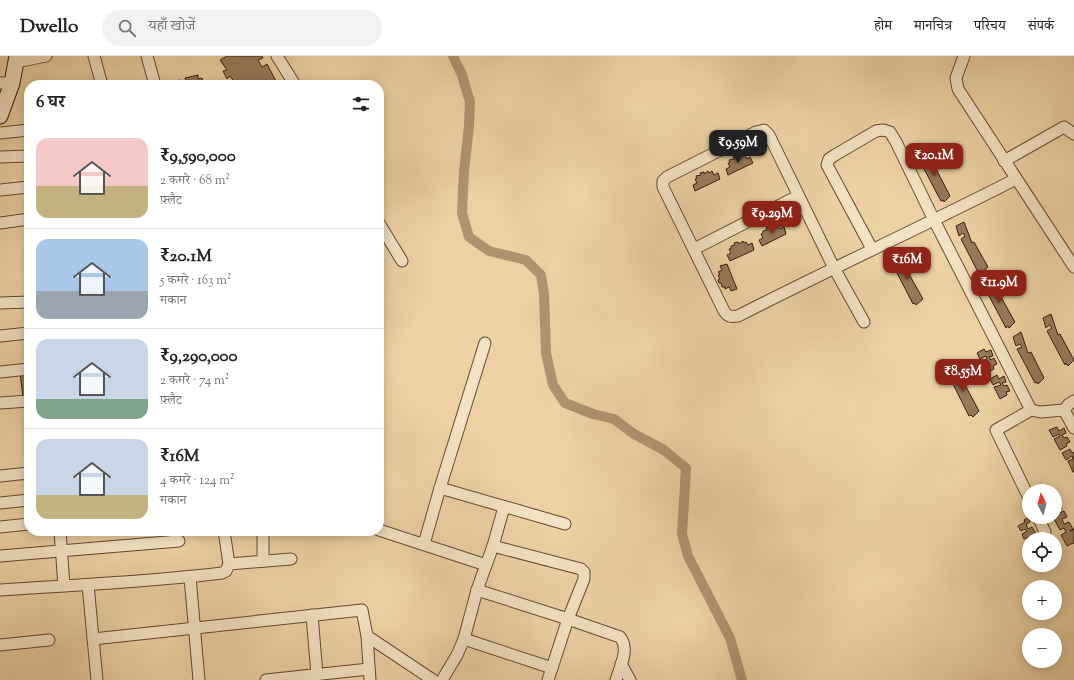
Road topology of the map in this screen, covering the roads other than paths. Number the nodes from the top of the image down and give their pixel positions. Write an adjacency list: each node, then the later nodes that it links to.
1 (46, 56): 6 (street)
2 (94, 56): 7 (street)
3 (147, 56): 8 (street)
4 (277, 56): 9 (street)
5 (964, 56): 17 (street)
6 (16, 59): 10 (street)
7 (101, 80)
8 (154, 80)
9 (292, 80)
10 (6, 83): 11 (street)
11 (0, 116)
12 (24, 131): 13 (street)
13 (0, 133)
14 (1074, 134): 17 (street)
15 (24, 156): 16 (street)
16 (0, 157)
17 (1004, 161): 18 (street)
18 (1016, 179): 22 (street); 29 (street)
19 (24, 188): 20 (street)
20 (0, 190)
21 (798, 196): 26 (street); 26 (street); 30 (street)
22 (934, 220): 27 (street); 27 (street); 42 (street)
23 (24, 221): 24 (street)
24 (0, 223)
25 (384, 231): 28 (street)
26 (694, 248): 30 (street)
27 (872, 249): 30 (street)
28 (402, 261)
29 (1074, 267)
30 (834, 268): 33 (street)
31 (24, 302): 32 (street)
32 (0, 303)
33 (864, 322)
34 (24, 334): 35 (street)
35 (0, 336)
36 (485, 343): 48 (street)
37 (24, 370): 38 (street)
38 (0, 372)
39 (24, 401): 41 (street)
40 (1074, 401): 43 (street)
41 (0, 403)
42 (1031, 410): 43 (street); 47 (street)
43 (1064, 410): 44 (street)
44 (1074, 428)
45 (24, 473): 46 (street)
46 (0, 476)
47 (1022, 484)
48 (440, 488): 51 (street); 62 (street)
49 (24, 501): 50 (street)
50 (0, 503)
51 (504, 507): 52 (street); 63 (street)
52 (565, 524)
53 (1041, 524): 57 (street)
54 (24, 525): 55 (street)
55 (0, 527)
56 (384, 532): 62 (street)
57 (1045, 532)
58 (60, 536): 64 (street)
59 (225, 536): 68 (street)
60 (263, 536): 67 (street)
61 (179, 541): 64 (street)
62 (424, 544): 69 (street)
63 (493, 546): 69 (street); 76 (street)
64 (62, 551): 65 (street); 72 (street)
65 (0, 556)
66 (291, 559): 67 (street)
67 (263, 561): 68 (street)
68 (229, 564): 70 (street)
69 (486, 565): 74 (street)
70 (190, 577): 71 (street); 77 (street)
71 (88, 585): 72 (street); 79 (street)
72 (64, 586): 73 (street)
73 (0, 590)
74 (478, 590): 76 (street); 80 (street)
75 (312, 615): 77 (street); 78 (street); 86 (street)
76 (568, 619): 83 (street); 84 (street)
77 (194, 628): 79 (street); 88 (street)
78 (367, 636): 85 (street); 90 (street)
79 (93, 639): 87 (street)
80 (464, 639): 84 (street); 91 (street)
81 (49, 640): 82 (street)
82 (0, 645)
83 (621, 664): 93 (street); 94 (street)
84 (552, 668): 92 (street)
85 (369, 674): 86 (street)
86 (318, 675): 89 (street)
87 (97, 680)
88 (199, 680)
89 (266, 680)
90 (433, 680)
91 (442, 680)
92 (548, 680)
93 (616, 680)
94 (630, 680)

